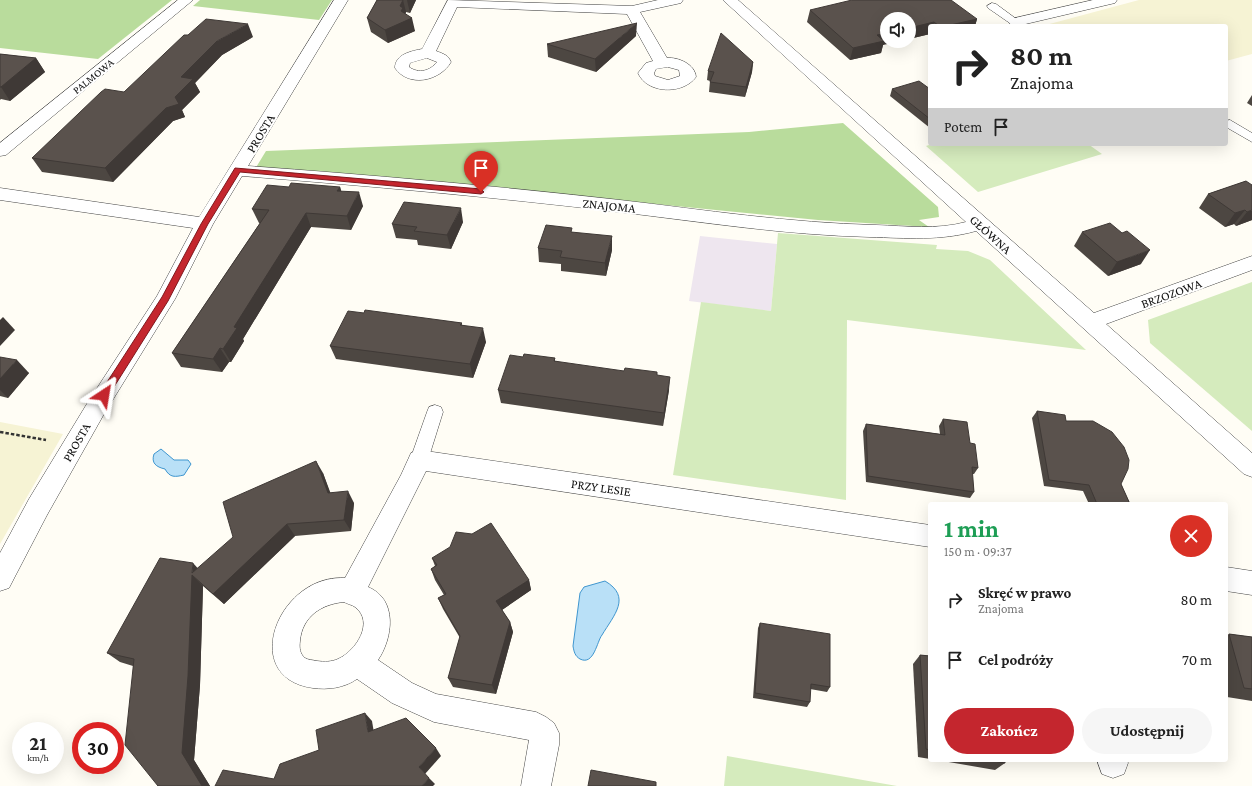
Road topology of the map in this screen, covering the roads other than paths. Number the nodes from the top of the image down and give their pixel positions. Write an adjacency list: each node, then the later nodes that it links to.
1 (186, 0): 13 (street, PALMOWA)
2 (341, 0): 14 (street, PROSTA)
3 (676, 0): 7 (street)
4 (730, 0): 17 (street, GŁÓWNA)
5 (1110, 0): 8 (street)
6 (992, 6): 8 (lane)
7 (632, 10): 9 (street); 10 (street)
8 (1019, 24)
9 (428, 53)
10 (662, 63)
11 (1230, 124): 12 (lane)
12 (1252, 138)
13 (0, 151)
14 (238, 170): 16 (street, PROSTA); 17 (street, ZNAJOMA)
15 (0, 194): 16 (street)
16 (204, 224): 24 (street, PROSTA)
17 (979, 224): 19 (street, GŁÓWNA)
18 (1252, 263): 19 (street, BRZOZOWA)
19 (1091, 322): 22 (street, GŁÓWNA)
20 (436, 412): 21 (lane)
21 (419, 460): 23 (street, PRZY LESIE); 27 (street)
22 (1252, 467)
23 (928, 536)
24 (0, 579)
25 (1228, 579): 26 (street)
26 (1252, 583)
27 (352, 591): 28 (street); 28 (street)
28 (358, 663): 29 (street)
29 (536, 786)

